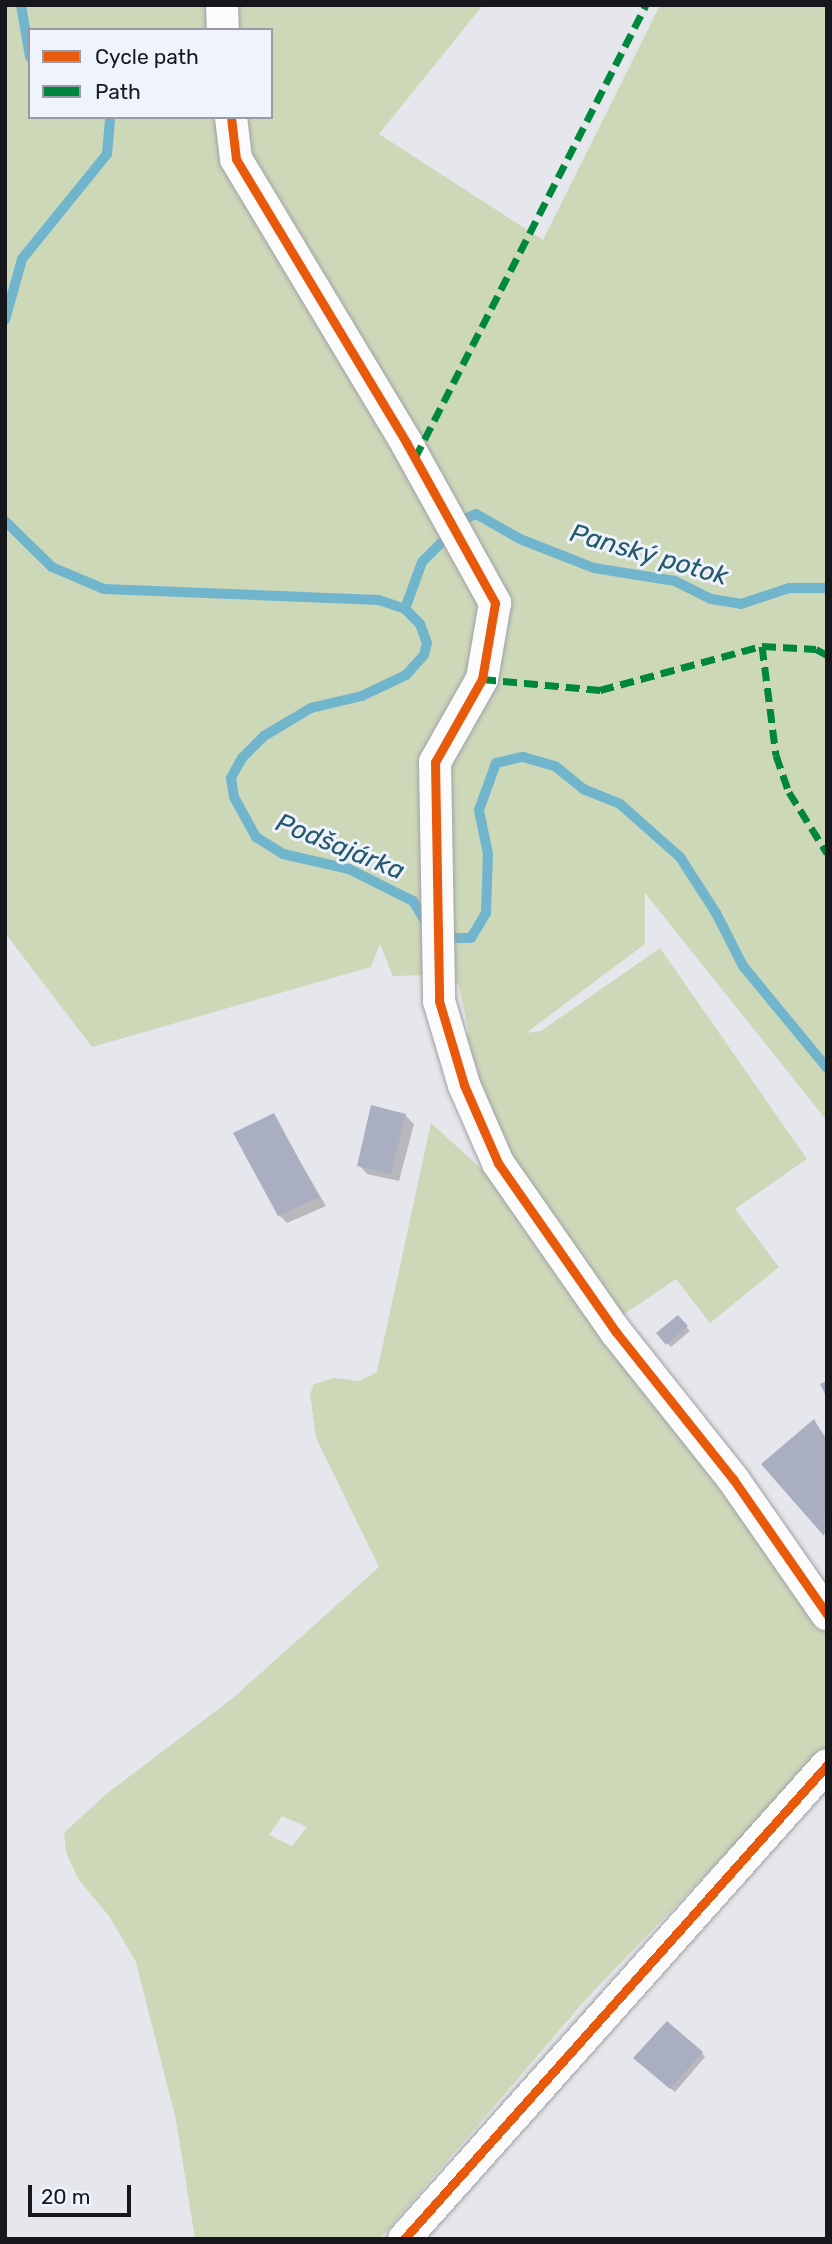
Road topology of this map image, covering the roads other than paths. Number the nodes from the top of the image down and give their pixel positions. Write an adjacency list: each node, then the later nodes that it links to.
1 (222, 5): 2 (street)
2 (223, 28)
3 (231, 119): 4 (street)
4 (827, 1614)
5 (827, 1765): 6 (street)
6 (404, 2239)

